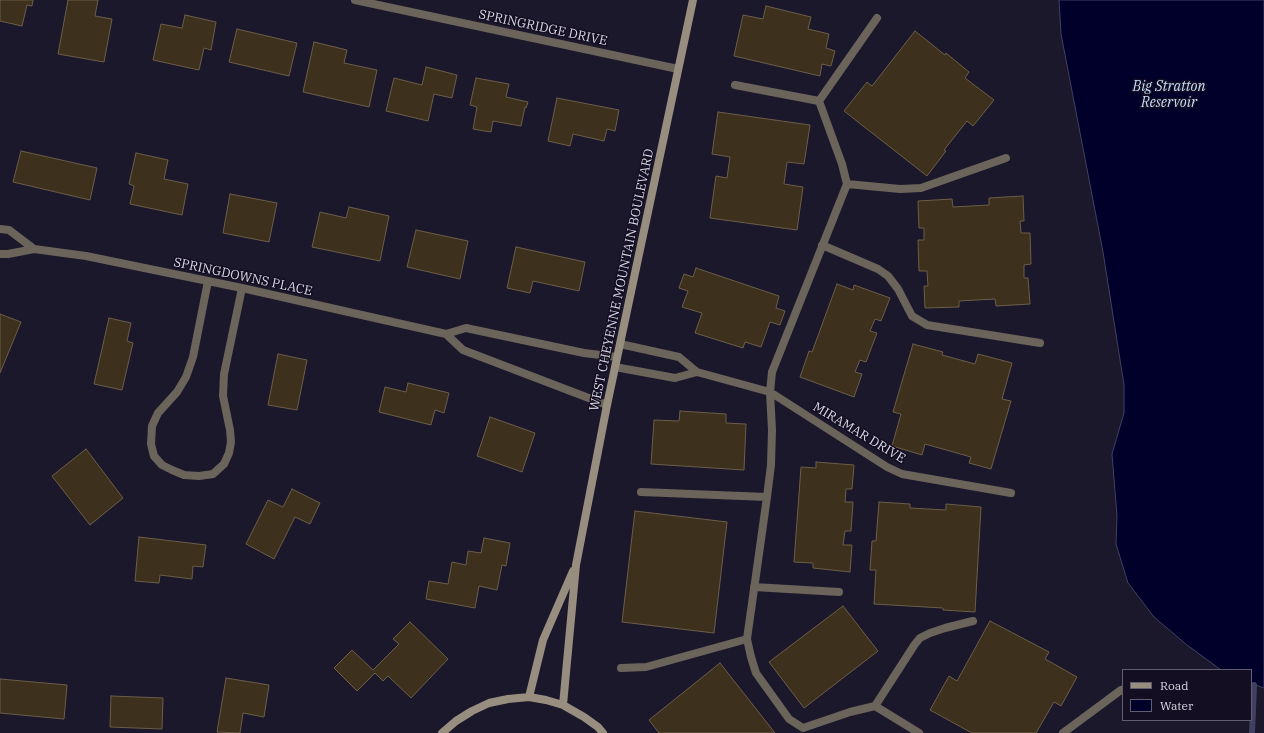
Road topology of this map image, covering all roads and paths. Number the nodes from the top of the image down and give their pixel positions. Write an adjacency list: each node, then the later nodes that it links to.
1 (355, 0): 4 (street, SPRINGRIDGE DRIVE)
2 (693, 0): 4 (street, WEST CHEYENNE MOUNTAIN BOULEVARD)
3 (877, 18): 6 (street)
4 (678, 69): 17 (street, WEST CHEYENNE MOUNTAIN BOULEVARD)
5 (735, 85): 6 (street)
6 (819, 101): 8 (street)
7 (1006, 158): 8 (street)
8 (847, 184): 10 (street)
9 (0, 229): 11 (street, SPRINGDOWNS PLACE)
10 (822, 245): 16 (street); 21 (street)
11 (34, 249): 12 (street, SPRINGDOWNS PLACE); 13 (street, SPRINGDOWNS PLACE)
12 (0, 254)
13 (208, 281): 14 (street, SPRINGDOWNS PLACE); 14 (street)
14 (242, 288): 15 (street, SPRINGDOWNS PLACE)
15 (446, 334): 18 (street, SPRINGDOWNS PLACE); 22 (street)
16 (1040, 343)
17 (620, 344): 18 (street, WEST CHEYENNE MOUNTAIN BOULEVARD); 20 (street, MIRAMAR DRIVE)
18 (617, 357): 19 (street, WEST CHEYENNE MOUNTAIN BOULEVARD)
19 (615, 367): 20 (street); 22 (street, WEST CHEYENNE MOUNTAIN BOULEVARD)
20 (697, 372): 21 (street, MIRAMAR DRIVE)
21 (770, 392): 24 (street, MIRAMAR DRIVE); 25 (street)
22 (607, 404): 26 (street, WEST CHEYENNE MOUNTAIN BOULEVARD)
23 (642, 492): 25 (street)
24 (1011, 492)
25 (767, 497): 27 (street)
26 (576, 565): 33 (street, WEST CHEYENNE MOUNTAIN BOULEVARD); 34 (street, WEST CHEYENNE MOUNTAIN BOULEVARD)
27 (754, 588): 28 (street); 30 (street)
28 (839, 592)
29 (973, 621): 35 (street)
30 (747, 639): 31 (street); 36 (street)
31 (621, 668)
32 (1121, 690): 40 (street)
33 (529, 697): 34 (street); 37 (street)
34 (563, 705): 38 (street)
35 (875, 706): 36 (street); 39 (street)
36 (803, 730)
37 (442, 733)
38 (603, 733)
39 (918, 733)
40 (1063, 733)

